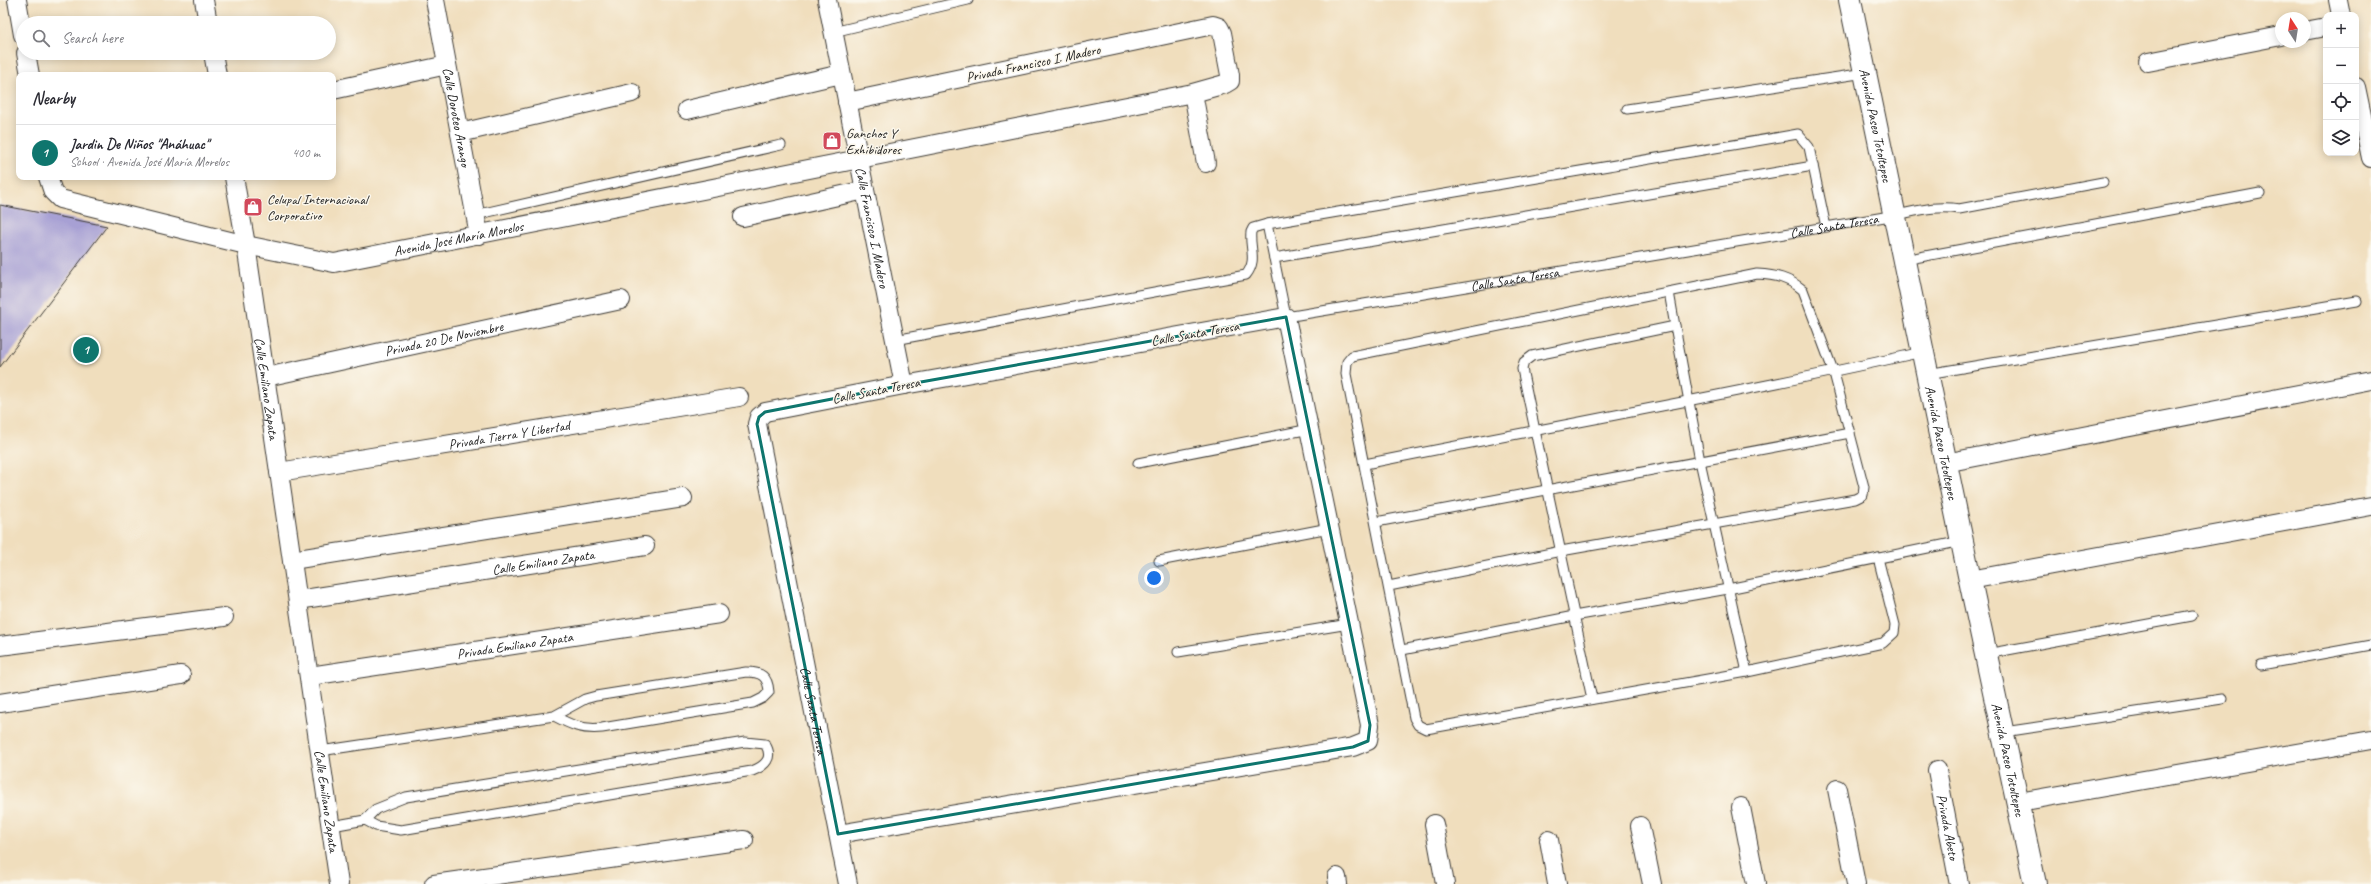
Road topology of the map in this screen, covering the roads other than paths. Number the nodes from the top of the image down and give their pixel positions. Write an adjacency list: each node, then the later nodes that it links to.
1 (17, 0): 9 (street)
2 (204, 0): 10 (street)
3 (435, 0): 19 (street, Calle Doroteo Arango)
4 (827, 0): 14 (street, Calle Francisco I. Madero)
5 (968, 0): 14 (lane)
6 (1850, 0): 22 (main road, Avenida Paseo Totoltepec)
7 (2338, 0): 8 (street)
8 (2340, 12)
9 (20, 16)
10 (207, 16)
11 (1219, 27): 26 (street, Avenida José María Morelos); 28 (street, Privada Francisco I. Madero)
12 (2323, 28): 13 (street)
13 (2311, 30)
14 (833, 32): 23 (street, Calle Francisco I. Madero)
15 (2275, 37): 18 (street)
16 (27, 60): 20 (street)
17 (214, 60): 21 (street)
18 (2148, 62)
19 (447, 65): 24 (street); 31 (street, Calle Doroteo Arango)
20 (29, 72)
21 (216, 72)
22 (1865, 73): 29 (lane); 43 (main road, Avenida Paseo Totoltepec)
23 (841, 74): 28 (street, Calle Francisco I. Madero); 30 (street)
24 (336, 89)
25 (632, 93): 31 (street)
26 (1192, 93): 33 (street, Avenida José María Morelos); 35 (street)
27 (2359, 101): 34 (street)
28 (847, 102): 33 (street, Calle Francisco I. Madero)
29 (1627, 109)
30 (687, 110)
31 (460, 133): 42 (street, Calle Doroteo Arango)
32 (781, 145): 42 (lane)
33 (858, 158): 40 (street, Calle Francisco I. Madero); 47 (street, Avenida José María Morelos)
34 (2371, 158)
35 (1206, 163)
36 (1813, 166): 45 (lane); 46 (lane); 49 (lane)
37 (49, 180): 48 (street, Avenida José María Morelos)
38 (235, 180): 48 (street, Calle Emiliano Zapata)
39 (2103, 182): 43 (lane, Calle Santa Teresa)
40 (865, 190): 44 (street); 56 (street, Calle Francisco I. Madero)
41 (2260, 193): 50 (lane)
42 (476, 215): 47 (street, Calle Doroteo Arango)
43 (1895, 215): 46 (lane, Calle Santa Teresa); 50 (main road, Avenida Paseo Totoltepec)
44 (743, 217)
45 (1266, 224): 49 (lane); 56 (lane)
46 (1826, 227): 54 (lane, Calle Santa Teresa)
47 (479, 235): 48 (street, Avenida José María Morelos)
48 (246, 245): 60 (street, Calle Emiliano Zapata)
49 (1274, 258): 54 (lane)
50 (1904, 260): 57 (main road, Avenida Paseo Totoltepec)
51 (1669, 292): 55 (lane); 58 (lane); 71 (lane)
52 (621, 300): 60 (street, Privada 20 De Noviembre)
53 (2357, 301): 59 (lane)
54 (1286, 317): 62 (street, Calle Santa Teresa); 65 (street)
55 (1675, 326): 64 (lane); 66 (lane)
56 (895, 340): 62 (street, Calle Francisco I. Madero)
57 (1922, 352): 58 (lane); 59 (main road, Avenida Paseo Totoltepec)
58 (1834, 373): 64 (lane); 67 (lane)
59 (1927, 374): 70 (main road, Avenida Paseo Totoltepec)
60 (266, 377): 72 (street, Calle Emiliano Zapata)
61 (2371, 380): 70 (street)
62 (904, 384): 118 (street, Calle Santa Teresa)
63 (739, 397): 72 (street, Privada Tierra Y Libertad)
64 (1690, 401): 66 (lane); 68 (lane)
65 (1310, 429): 69 (lane); 78 (street)
66 (1534, 429): 71 (lane); 73 (lane)
67 (1850, 433): 68 (lane); 77 (lane)
68 (1700, 461): 73 (lane); 77 (lane)
69 (1138, 463)
70 (1946, 463): 79 (main road, Avenida Paseo Totoltepec)
71 (1365, 464): 76 (lane)
72 (279, 472): 83 (street, Calle Emiliano Zapata)
73 (1548, 490): 76 (lane); 81 (lane)
74 (683, 498): 83 (street)
75 (2371, 506): 85 (street)
76 (1376, 522): 86 (lane)
77 (1714, 524): 81 (lane); 87 (lane)
78 (1329, 528): 84 (lane); 93 (street)
79 (1962, 541): 82 (lane); 85 (main road, Avenida Paseo Totoltepec)
80 (645, 546): 88 (street, Calle Emiliano Zapata)
81 (1561, 551): 86 (lane); 90 (lane)
82 (1878, 558): 87 (lane); 100 (lane)
83 (292, 560): 88 (street, Calle Emiliano Zapata)
84 (1159, 561)
85 (1970, 580): 98 (main road, Avenida Paseo Totoltepec)
86 (1389, 586): 96 (lane)
87 (1728, 589): 90 (lane); 100 (lane)
88 (298, 600): 102 (street, Calle Emiliano Zapata)
89 (719, 614): 102 (street, Privada Emiliano Zapata)
90 (1574, 616): 96 (lane); 103 (lane)
91 (2192, 616): 98 (lane)
92 (224, 617): 95 (street)
93 (1349, 624): 97 (lane); 118 (street)
94 (2371, 645): 99 (lane)
95 (0, 646)
96 (1402, 650): 103 (lane)
97 (1178, 652)
98 (1986, 654): 107 (main road, Avenida Paseo Totoltepec)
99 (2260, 665)
100 (1747, 672): 103 (lane)
101 (181, 675): 105 (street)
102 (310, 676): 109 (street, Calle Emiliano Zapata)
103 (1592, 699)
104 (2222, 700): 107 (lane)
105 (0, 702)
106 (554, 716): 106 (lane); 109 (lane)
107 (2004, 732): 112 (main road, Avenida Paseo Totoltepec)
108 (2371, 740): 112 (street)
109 (320, 751): 116 (street, Calle Emiliano Zapata)
110 (1937, 770): 129 (street, Privada Abeto)
111 (1838, 789): 128 (street)
112 (2019, 802): 130 (main road, Avenida Paseo Totoltepec)
113 (1741, 807): 127 (street)
114 (365, 820): 114 (lane); 116 (lane)
115 (1434, 824): 124 (street)
116 (332, 826): 121 (street, Calle Emiliano Zapata)
117 (1640, 826): 126 (street)
118 (838, 834): 123 (street, Calle Santa Teresa)
119 (744, 840): 122 (street)
120 (1549, 840): 125 (street)
121 (339, 884)
122 (434, 884)
123 (848, 884)
124 (1445, 884)
125 (1557, 884)
126 (1652, 884)
127 (1756, 884)
128 (1856, 884)
129 (1959, 884)
130 (2036, 884)

